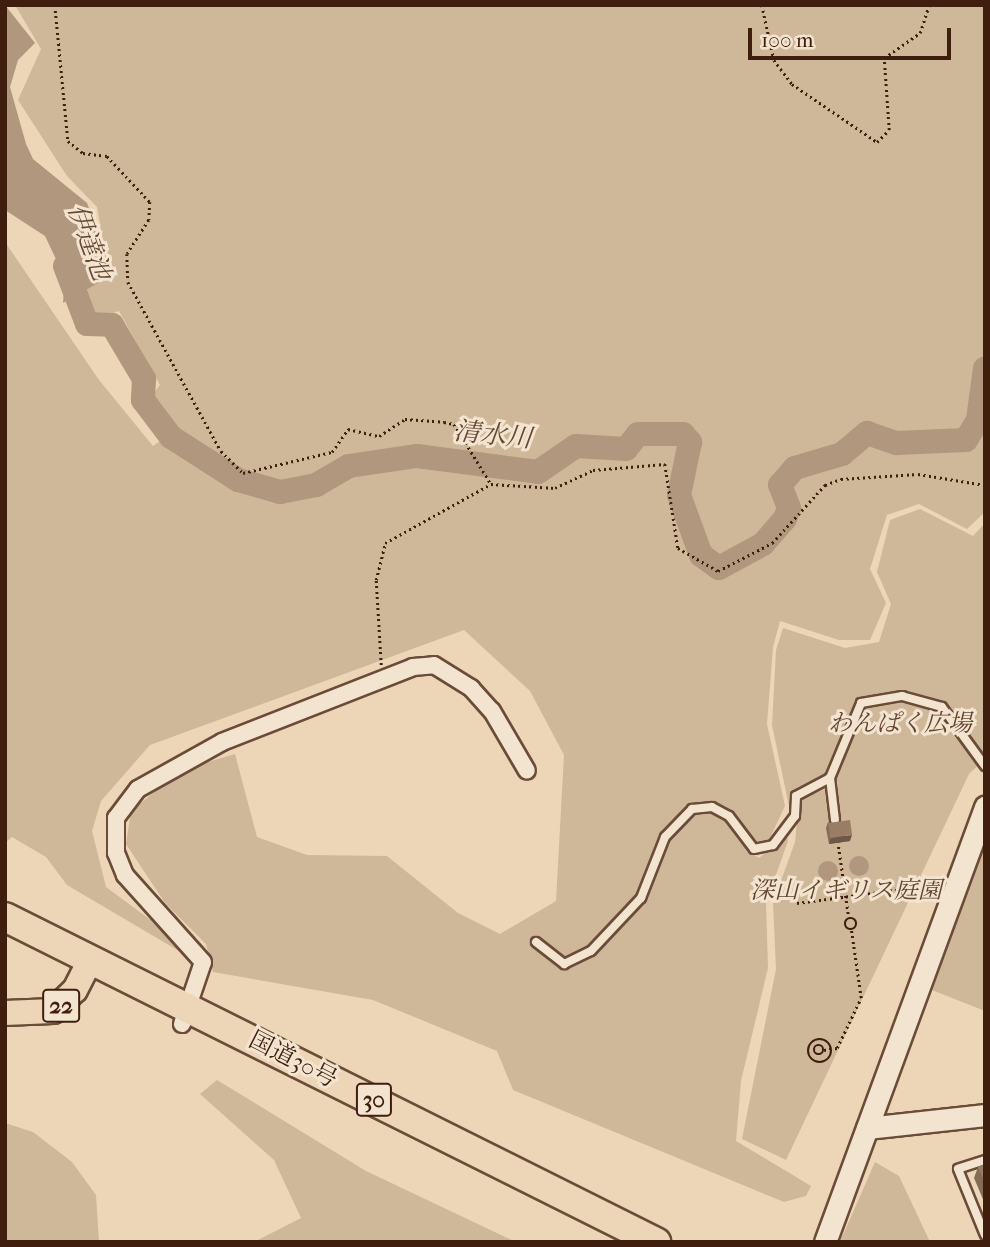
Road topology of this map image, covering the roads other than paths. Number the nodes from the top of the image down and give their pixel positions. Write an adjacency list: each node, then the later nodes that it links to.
1 (985, 766): 3 (lane)
2 (527, 771): 11 (street)
3 (830, 778): 5 (lane); 8 (lane)
4 (985, 806): 13 (street)
5 (835, 820)
6 (5, 917): 9 (highway, 国道30号 / 30)
7 (5, 929): 9 (highway, 国道30号 / 30)
8 (536, 942)
9 (88, 965): 10 (main road, 22); 11 (highway, 国道30号 / 30)
10 (5, 1013)
11 (186, 1016): 16 (highway, 国道30号 / 30); 17 (highway, 国道30号 / 30)
12 (985, 1115): 13 (street)
13 (867, 1128): 18 (street)
14 (985, 1160): 15 (lane)
15 (985, 1235)
16 (615, 1242)
17 (656, 1242)
18 (825, 1242)

